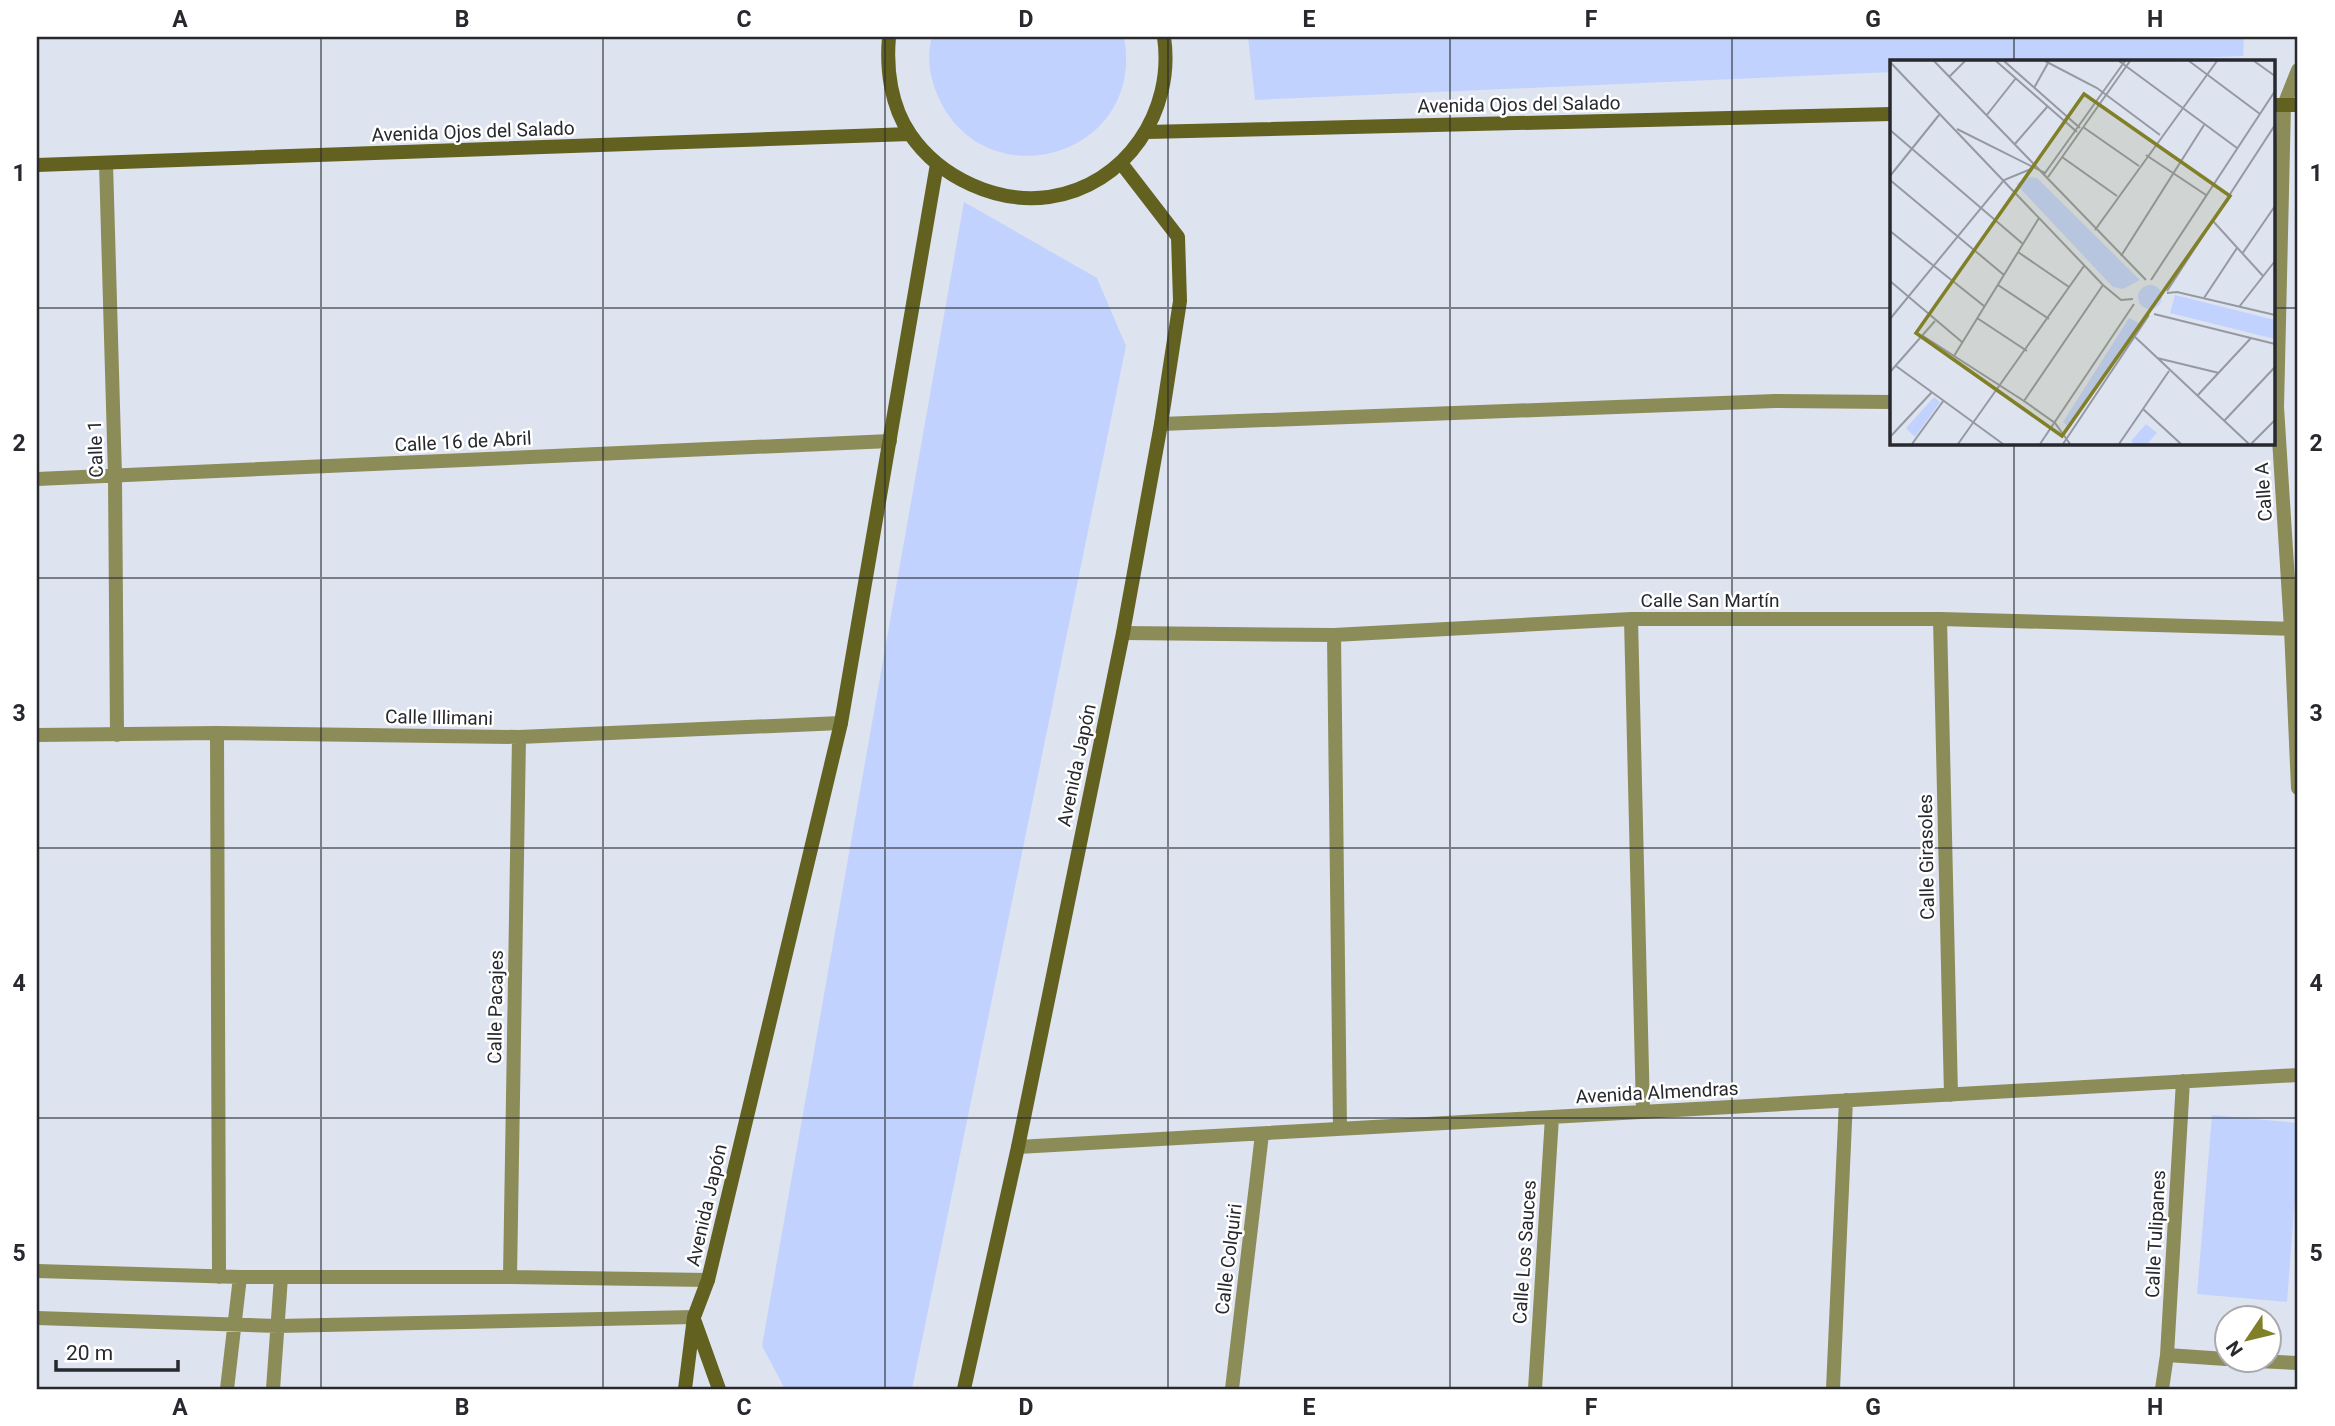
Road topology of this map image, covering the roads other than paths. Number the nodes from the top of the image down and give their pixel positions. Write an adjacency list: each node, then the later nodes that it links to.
1 (889, 37): 7 (street)
2 (1164, 37): 6 (street)
3 (2298, 70): 4 (street, Calle A)
4 (2286, 105): 13 (street, Calle A)
5 (1890, 114): 6 (street, Avenida Ojos del Salado)
6 (1147, 132): 9 (street)
7 (910, 134): 8 (street, Avenida Ojos del Salado); 10 (street)
8 (106, 163): 11 (street, Avenida Ojos del Salado); 16 (street, Calle 1)
9 (1121, 163): 10 (street); 14 (street, Avenida Japón)
10 (937, 164): 15 (street, Avenida Japón)
11 (37, 165)
12 (1890, 402): 14 (street)
13 (2276, 407): 20 (street, Calle A)
14 (1161, 424): 21 (street, Avenida Japón)
15 (890, 441): 16 (street, Calle 16 de Abril); 23 (street, Avenida Japón)
16 (116, 476): 17 (street, Calle 16 de Abril); 26 (street, Calle 1)
17 (37, 479)
18 (1631, 619): 19 (street, Calle San Martín); 22 (street, Calle San Martín); 33 (street)
19 (1940, 619): 20 (street, Calle San Martín); 31 (street, Calle Girasoles)
20 (2295, 629): 28 (street, Calle A)
21 (1123, 633): 22 (street, Calle San Martín); 37 (street, Avenida Japón)
22 (1334, 635): 35 (street)
23 (841, 723): 27 (street, Calle Illimani); 43 (street, Avenida Japón)
24 (217, 733): 26 (street, Calle Illimani); 27 (street, Calle Illimani); 39 (street)
25 (37, 735): 26 (street, Calle Illimani)
26 (117, 735)
27 (519, 737): 42 (street, Calle Pacajes)
28 (2298, 788)
29 (2298, 1075): 30 (street, Avenida Almendras)
30 (2183, 1082): 31 (street, Avenida Almendras); 48 (street, Calle Tulipanes)
31 (1951, 1095): 32 (street, Avenida Almendras)
32 (1846, 1100): 33 (street, Avenida Almendras); 57 (street)
33 (1643, 1112): 34 (street, Avenida Almendras)
34 (1552, 1117): 35 (street, Avenida Almendras); 56 (street, Calle Los Sauces)
35 (1340, 1129): 36 (street, Avenida Almendras)
36 (1262, 1134): 37 (street, Avenida Almendras); 55 (street, Calle Colquiri)
37 (1018, 1147): 54 (street, Avenida Japón)
38 (37, 1271): 39 (street)
39 (219, 1277): 40 (street)
40 (240, 1277): 41 (street); 46 (street)
41 (281, 1277): 42 (street); 47 (street)
42 (510, 1277): 43 (street)
43 (708, 1280): 44 (street, Avenida Japón)
44 (694, 1317): 47 (street); 52 (street, Avenida Japón); 53 (street)
45 (37, 1318): 46 (street)
46 (234, 1323): 47 (street); 50 (street)
47 (278, 1326): 51 (street)
48 (2167, 1355): 49 (street); 58 (street, Calle Tulipanes)
49 (2212, 1358)
50 (227, 1389)
51 (273, 1389)
52 (685, 1389)
53 (719, 1389)
54 (964, 1389)
55 (1232, 1389)
56 (1535, 1389)
57 (1833, 1389)
58 (2162, 1389)

